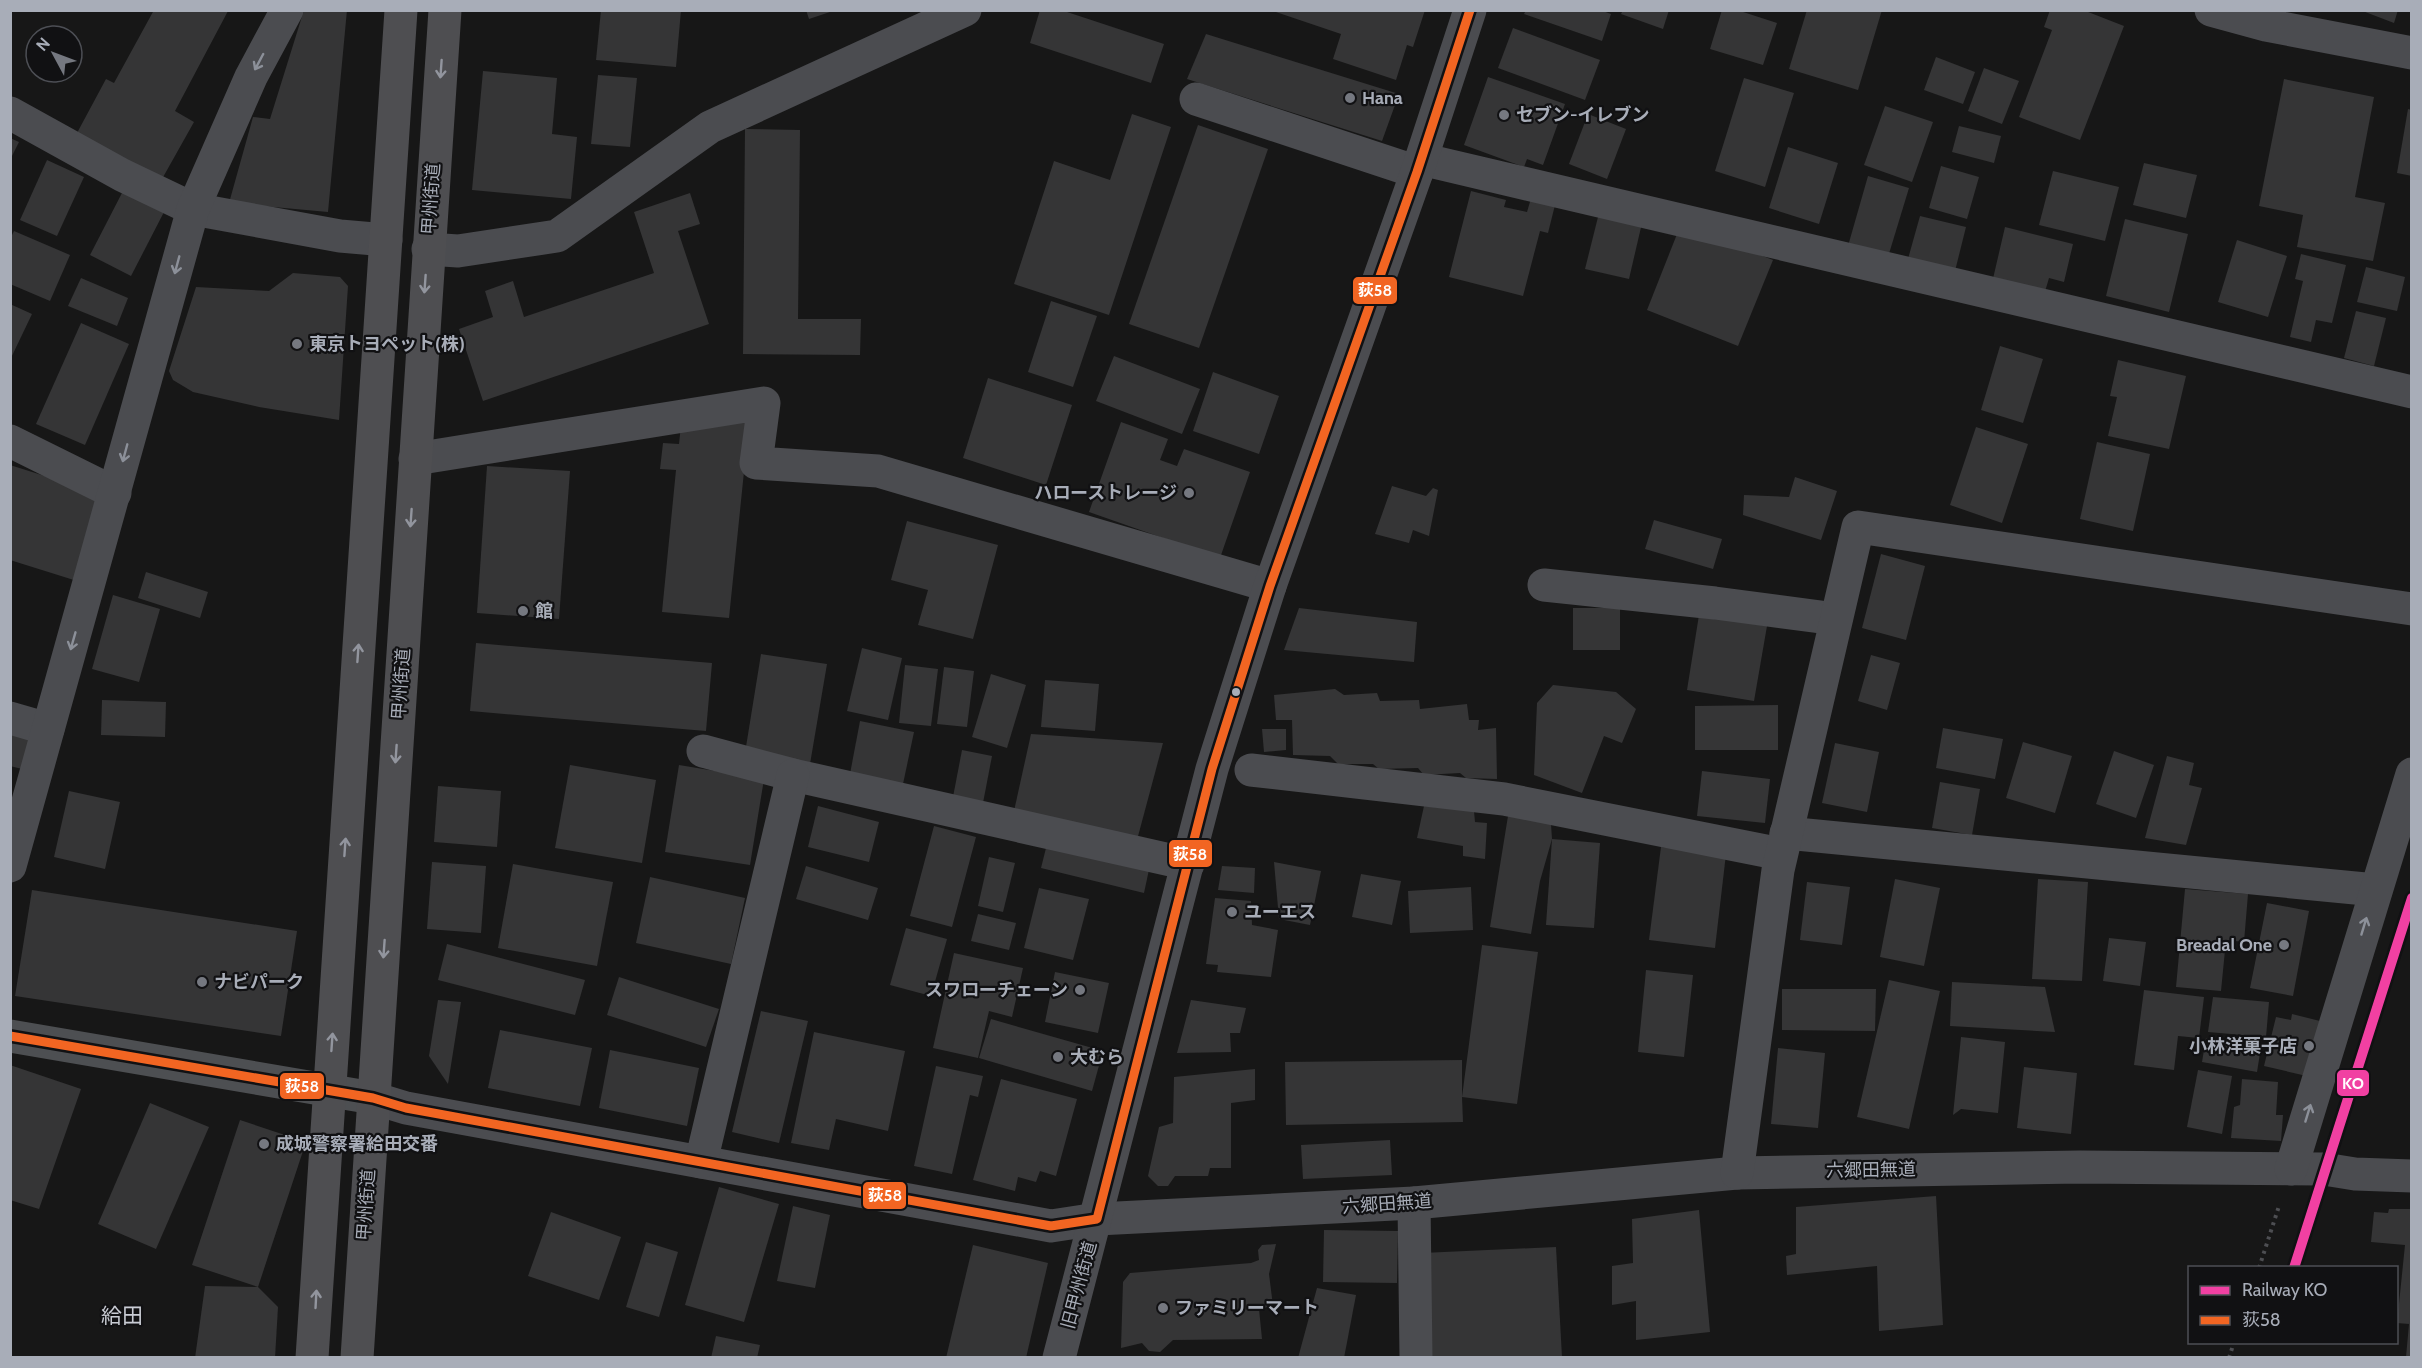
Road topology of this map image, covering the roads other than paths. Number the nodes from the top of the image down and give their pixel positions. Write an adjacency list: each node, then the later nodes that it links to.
1 (287, 10): 11 (street, one-way to 11)
2 (401, 10): 12 (highway)
3 (445, 10): 13 (highway, 甲州街道, one-way to 13)
4 (965, 10): 13 (street)
5 (1470, 10): 10 (street, 旧甲州街道)
6 (2211, 10): 7 (street)
7 (2412, 53)
8 (1196, 99): 10 (street)
9 (10, 113): 11 (street)
10 (1419, 165): 14 (street); 19 (street, 旧甲州街道)
11 (193, 209): 12 (street); 17 (street, one-way to 17)
12 (386, 240): 33 (highway, one-way to 12)
13 (428, 249): 16 (highway, 甲州街道, one-way to 16)
14 (2412, 392)
15 (10, 441): 17 (street)
16 (415, 459): 19 (street); 34 (highway, 甲州街道, one-way to 34)
17 (115, 493): 23 (street, one-way to 23)
18 (1544, 585): 21 (street)
19 (1270, 586): 29 (street, 旧甲州街道)
20 (2412, 609): 21 (street)
21 (1836, 619): 28 (street)
22 (10, 718): 23 (street)
23 (48, 729): 30 (street)
24 (703, 751): 27 (street)
25 (1251, 770): 28 (street)
26 (2412, 774): 31 (street)
27 (793, 775): 29 (street); 35 (street)
28 (1784, 843): 31 (street); 37 (street)
29 (1188, 864): 40 (street, 旧甲州街道)
30 (10, 866)
31 (2376, 890): 36 (street, one-way to 31)
32 (10, 1036): 33 (main road)
33 (329, 1091): 34 (main road); 41 (highway, one-way to 33)
34 (373, 1098): 35 (street, 六郷田無道); 42 (highway, 甲州街道)
35 (701, 1162): 40 (street, 六郷田無道)
36 (2291, 1169): 37 (street, 六郷田無道); 38 (street, 六郷田無道)
37 (1737, 1173): 39 (street, 六郷田無道)
38 (2412, 1176)
39 (1414, 1203): 40 (street, 六郷田無道); 44 (street)
40 (1096, 1219): 43 (street, 旧甲州街道)
41 (312, 1358)
42 (357, 1358)
43 (1059, 1358)
44 (1416, 1358)

